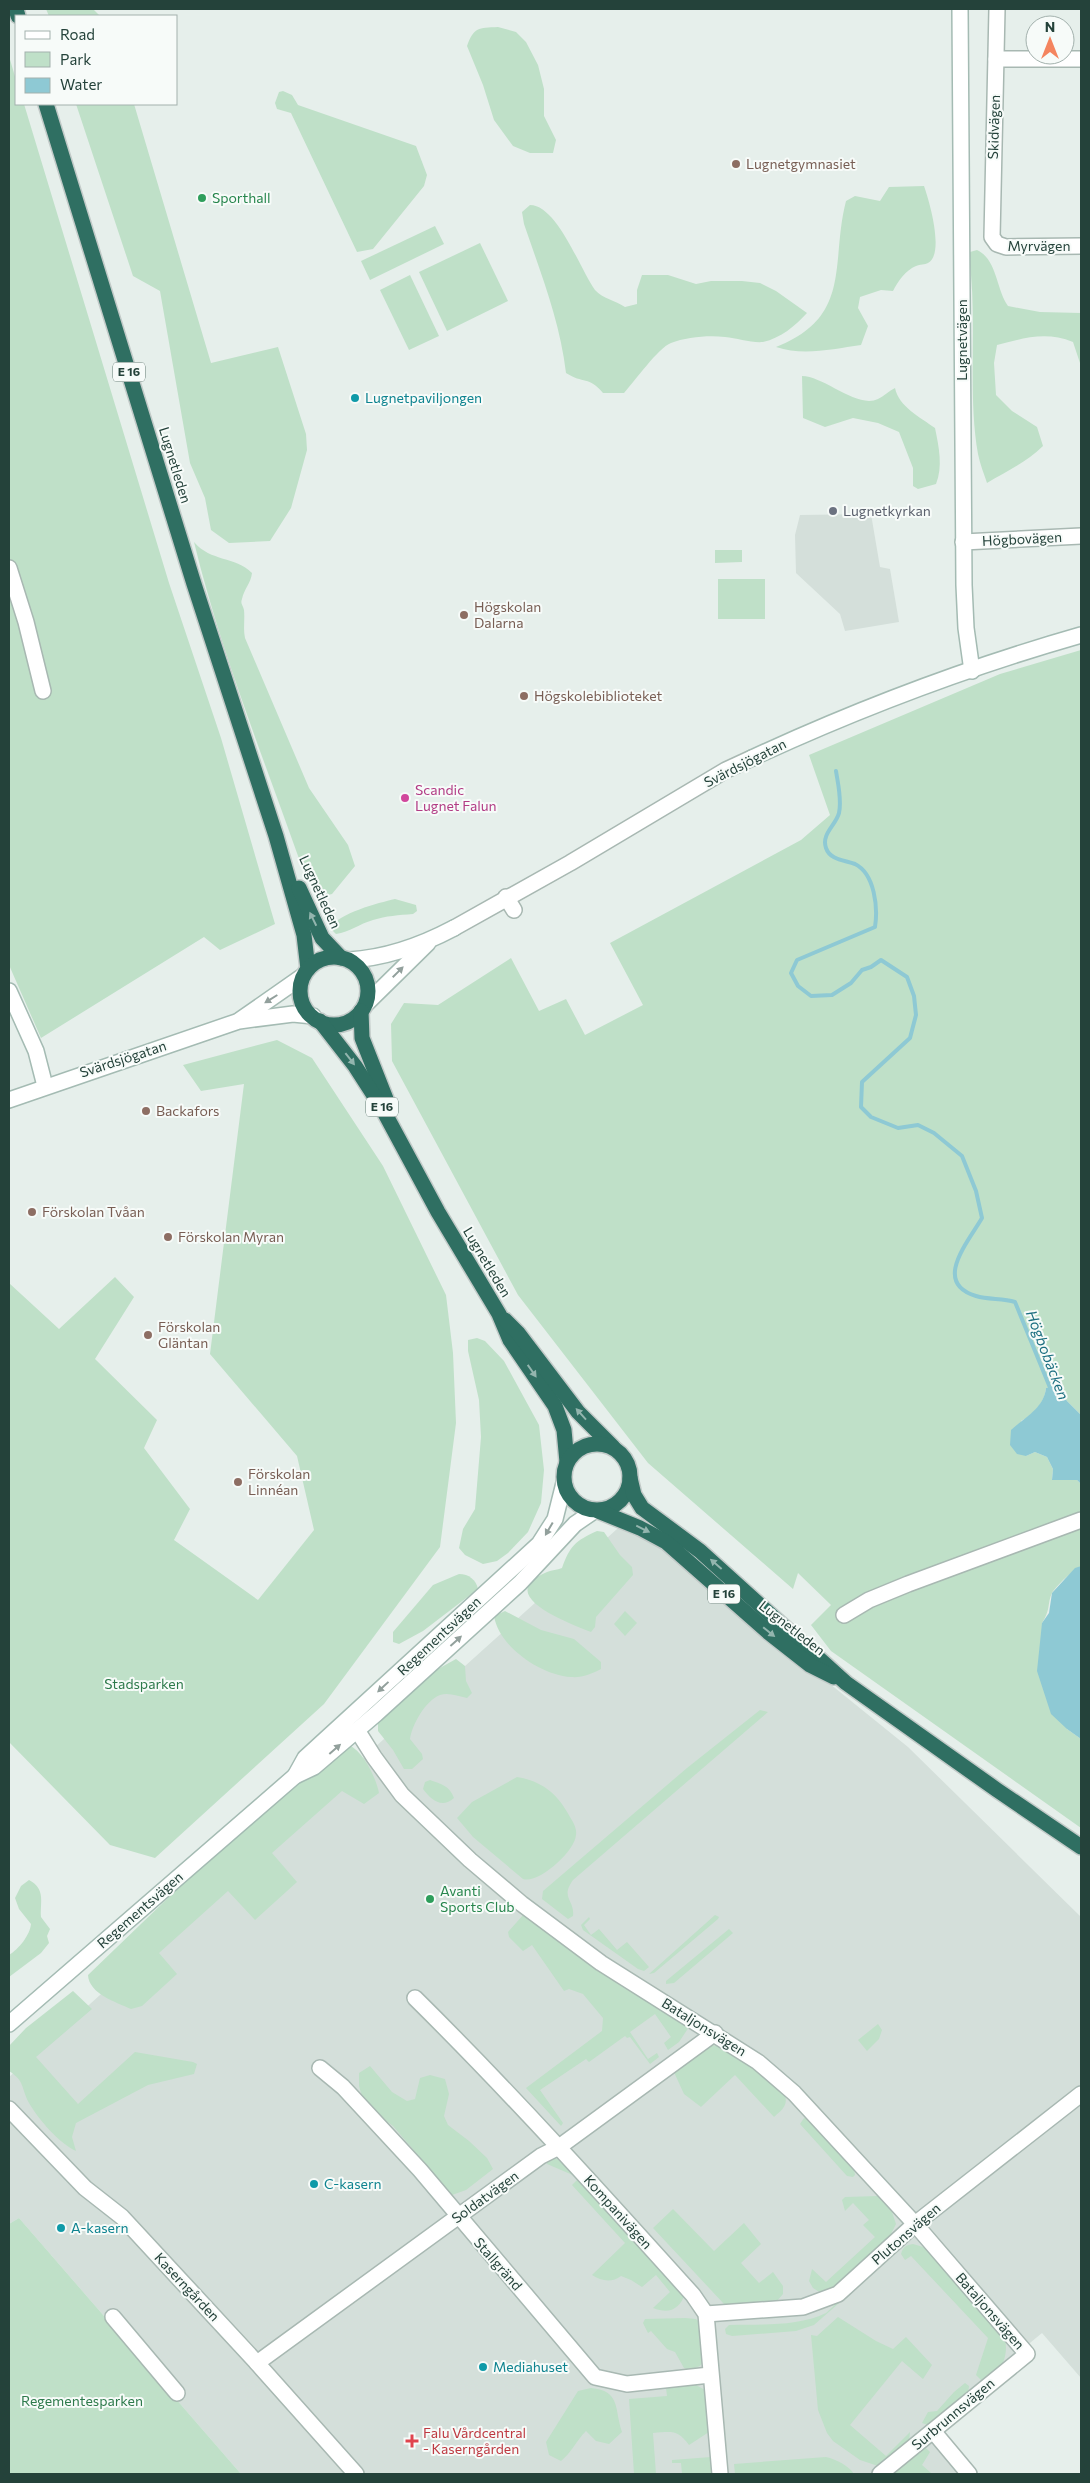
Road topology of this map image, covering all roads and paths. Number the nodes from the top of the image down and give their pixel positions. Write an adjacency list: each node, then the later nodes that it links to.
1 (960, 9): 9 (street, Lugnetvägen)
2 (997, 9): 3 (street, Skidvägen)
3 (996, 59): 4 (street); 6 (street, Skidvägen)
4 (1081, 59)
5 (46, 105): 14 (highway, Lugnetleden / E 16)
6 (997, 244): 7 (street, Myrvägen)
7 (1081, 246)
8 (1081, 536): 9 (street, Högbovägen)
9 (963, 542): 12 (street, Lugnetvägen)
10 (9, 568): 13 (street)
11 (1081, 635): 12 (street, Svärdsjögatan)
12 (972, 671): 15 (street, Svärdsjögatan)
13 (43, 691)
14 (276, 836): 16 (highway, Lugnetleden / E 16, one-way to 14); 17 (highway, Lugnetleden / E 16)
15 (432, 940): 16 (street, Svärdsjögatan); 19 (street, Svärdsjögatan, one-way to 15)
16 (345, 959): 17 (highway); 19 (highway, E 16)
17 (306, 973): 20 (highway, E 16); 21 (street, Svärdsjögatan, one-way to 21)
18 (9, 991): 22 (street)
19 (363, 1008): 20 (highway); 24 (highway, Lugnetleden / E 16)
20 (316, 1019): 21 (street, Svärdsjögatan); 24 (highway, Lugnetleden / E 16, one-way to 24)
21 (239, 1021): 22 (street, Svärdsjögatan)
22 (45, 1086): 23 (street, Svärdsjögatan)
23 (9, 1100)
24 (432, 1201): 25 (highway, Lugnetleden / E 16)
25 (498, 1314): 26 (highway, Lugnetleden / E 16, one-way to 25); 27 (highway, Lugnetleden / E 16, one-way to 27)
26 (616, 1449): 27 (highway); 28 (highway, E 16)
27 (567, 1462): 29 (highway, E 16)
28 (630, 1478): 30 (highway); 33 (highway, Lugnetleden / E 16, one-way to 28)
29 (564, 1484): 30 (highway, E 16); 34 (street, Regementsvägen, one-way to 34)
30 (596, 1510): 33 (highway, Lugnetleden / E 16, one-way to 33); 34 (street, Regementsvägen, one-way to 30)
31 (1081, 1520): 32 (street)
32 (844, 1615)
33 (846, 1683): 35 (highway, Lugnetleden / E 16)
34 (353, 1725): 37 (street, Regementsvägen); 38 (street, Bataljonsvägen)
35 (1081, 1847)
36 (415, 1998): 42 (street, Kompanivägen)
37 (9, 2024)
38 (715, 2033): 42 (street, Soldatvägen); 44 (street, Bataljonsvägen)
39 (320, 2068): 43 (street, Stallgränd)
40 (1081, 2094): 44 (street, Plutonsvägen)
41 (9, 2109): 48 (street, Kaserngården)
42 (559, 2147): 43 (street, Soldatvägen); 45 (street, Kompanivägen)
43 (458, 2218): 48 (street, Soldatvägen); 49 (street, Stallgränd)
44 (915, 2224): 45 (street, Plutonsvägen); 47 (street, Bataljonsvägen)
45 (706, 2314): 49 (street)
46 (113, 2317): 50 (street)
47 (1026, 2354): 51 (street, Surbrunnsvägen)
48 (257, 2363): 52 (street, Kaserngården)
49 (710, 2375): 53 (street)
50 (177, 2393)
51 (933, 2431): 54 (street, Surbrunnsvägen); 55 (street)
52 (356, 2474)
53 (720, 2474)
54 (880, 2474)
55 (969, 2474)

